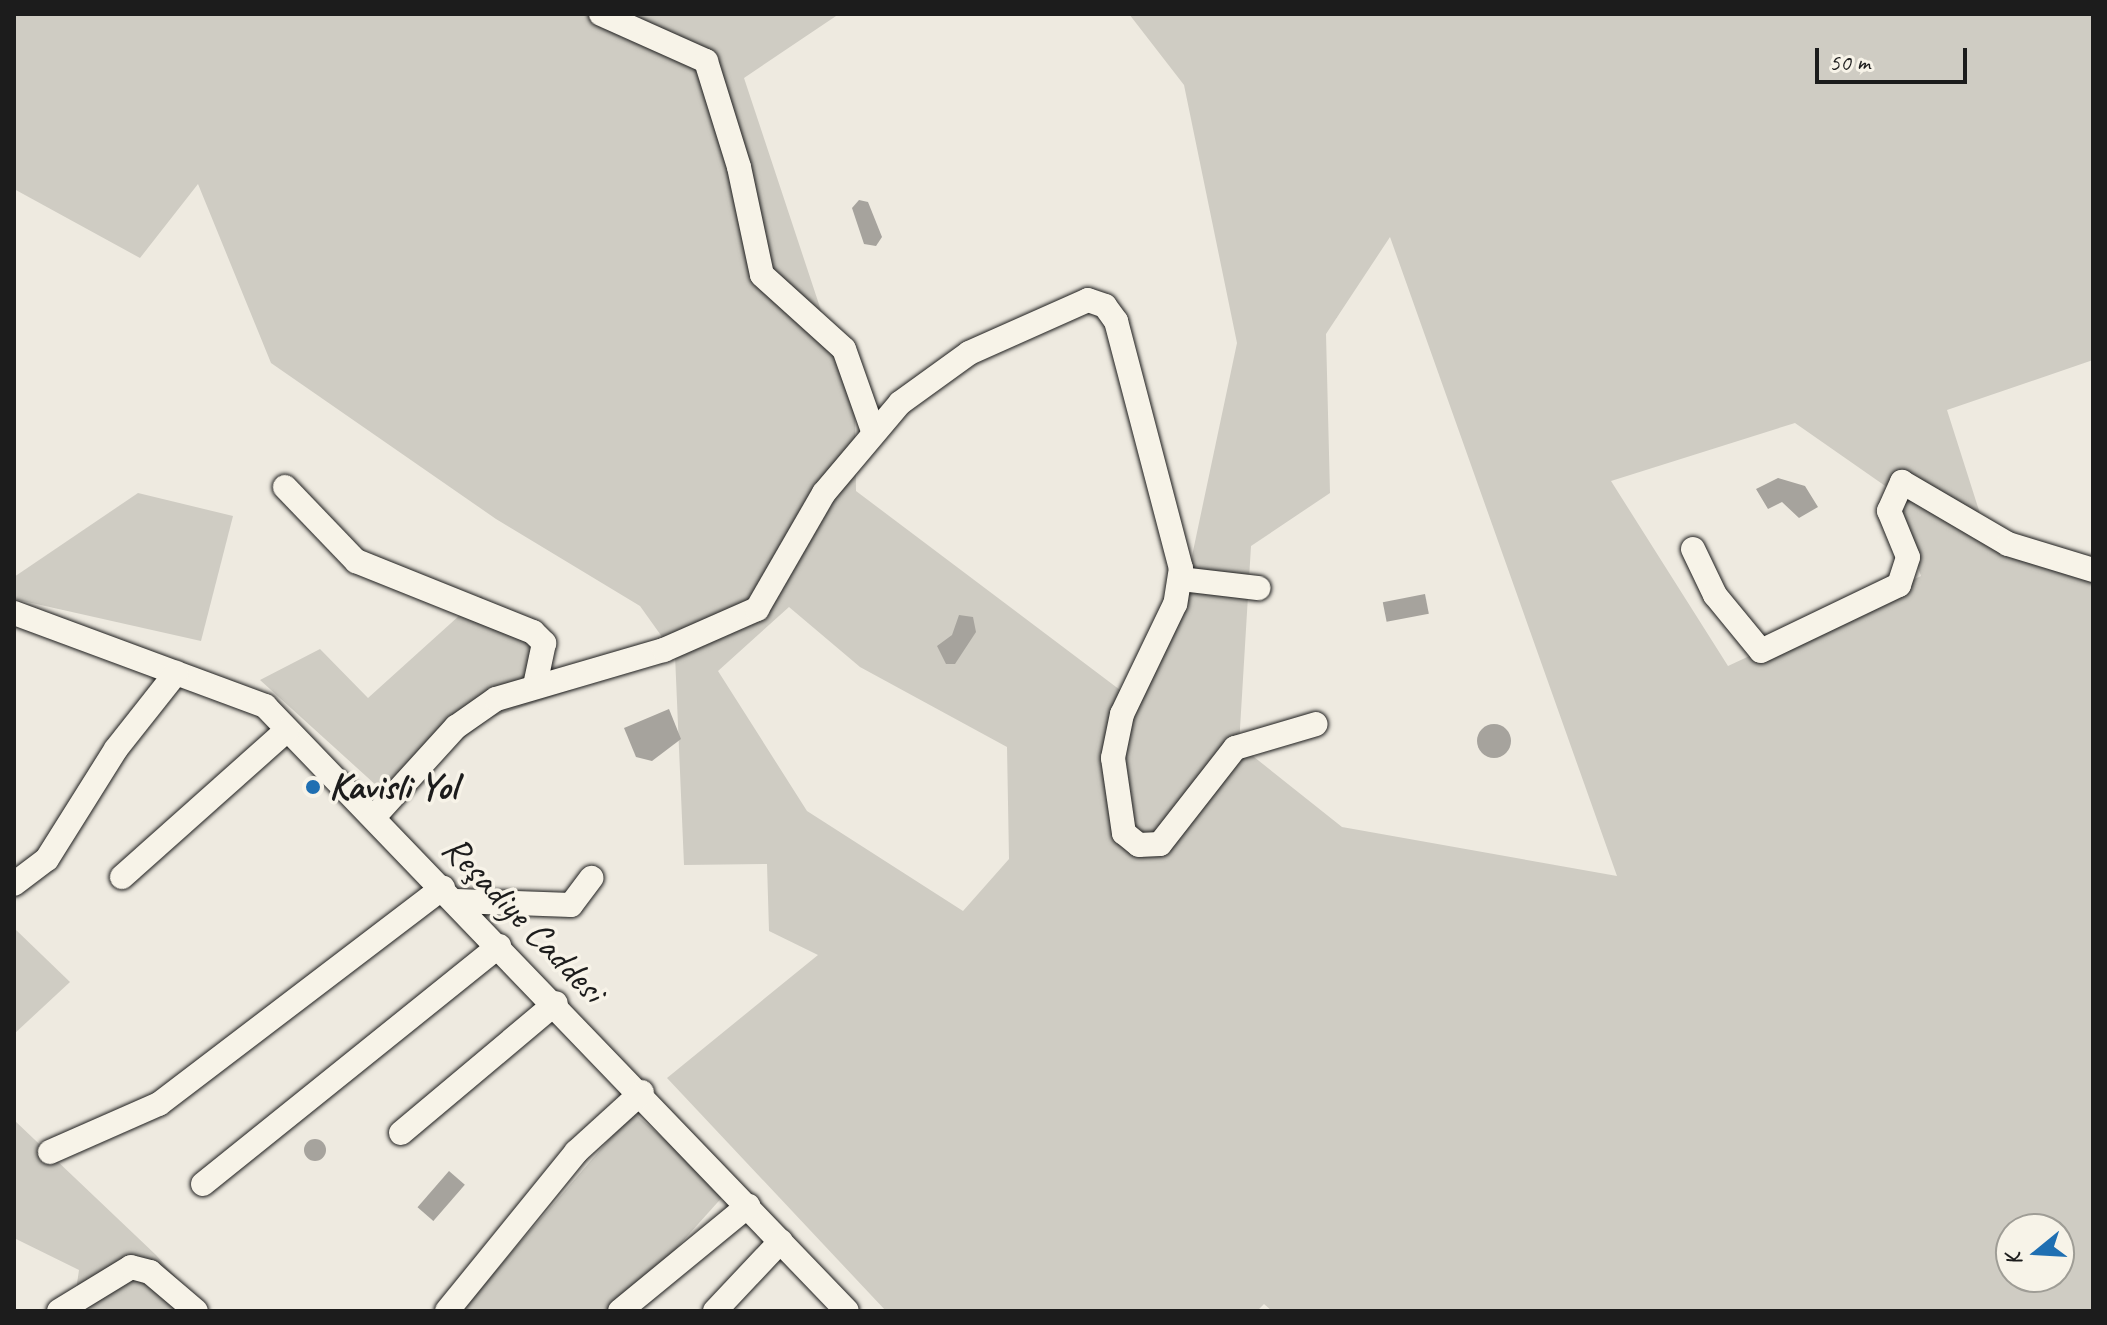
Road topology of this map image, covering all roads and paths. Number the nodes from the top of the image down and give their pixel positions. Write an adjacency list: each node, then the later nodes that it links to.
1 (601, 14): 2 (street)
2 (873, 431): 6 (street); 10 (street)
3 (285, 487): 10 (street)
4 (1693, 549): 5 (street)
5 (2093, 570)
6 (1181, 579): 7 (street); 11 (street)
7 (1258, 588)
8 (14, 613): 9 (street, Reşadiye Caddesi)
9 (176, 673): 12 (street, Reşadiye Caddesi); 16 (street)
10 (536, 682): 13 (street)
11 (1316, 724)
12 (287, 730): 13 (street, Reşadiye Caddesi); 14 (street)
13 (374, 817): 17 (street, Reşadiye Caddesi)
14 (122, 877)
15 (591, 878): 17 (street)
16 (14, 884)
17 (450, 895): 18 (street, Reşadiye Caddesi); 22 (street)
18 (499, 946): 19 (street, Reşadiye Caddesi); 23 (street)
19 (556, 1003): 20 (street, Reşadiye Caddesi); 21 (street)
20 (642, 1092): 24 (street, Reşadiye Caddesi); 28 (street)
21 (401, 1133)
22 (50, 1152)
23 (203, 1184)
24 (748, 1206): 25 (street, Reşadiye Caddesi); 29 (street)
25 (781, 1241): 30 (street); 31 (street, Reşadiye Caddesi)
26 (59, 1311): 27 (street)
27 (196, 1311)
28 (447, 1311)
29 (620, 1311)
30 (715, 1311)
31 (847, 1311)

